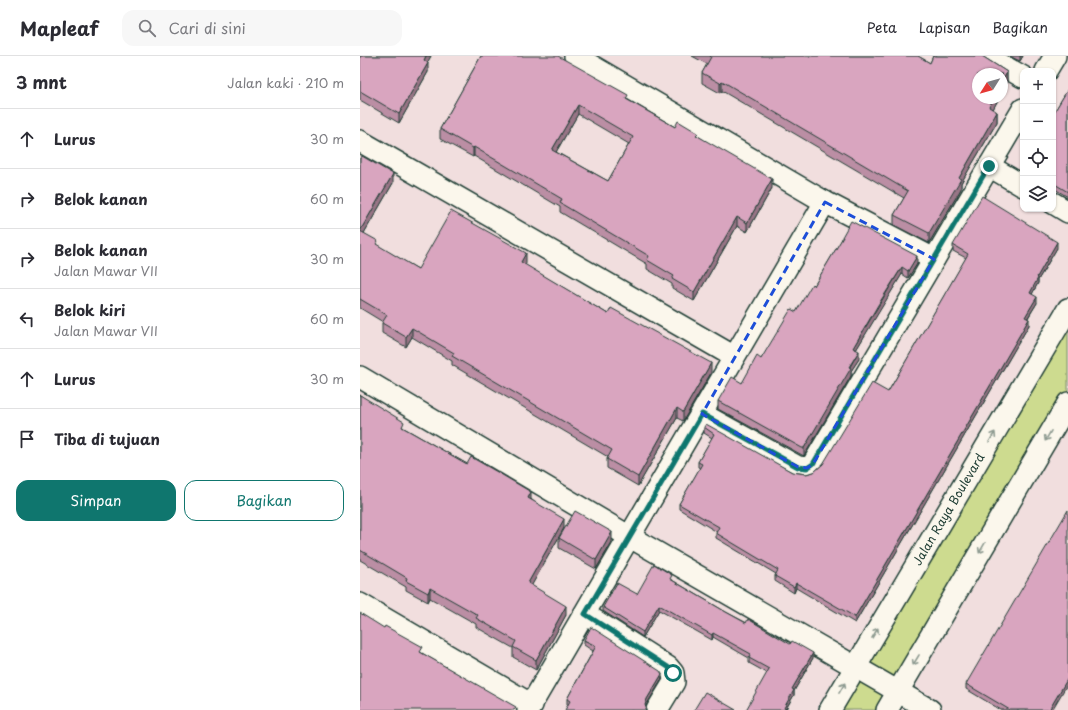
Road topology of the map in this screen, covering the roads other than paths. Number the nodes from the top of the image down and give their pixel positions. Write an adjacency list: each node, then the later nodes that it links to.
1 (575, 56): 10 (street)
2 (986, 56): 5 (street)
3 (1055, 56): 4 (street)
4 (1048, 68)
5 (1020, 75)
6 (1020, 113): 8 (street)
7 (360, 141): 15 (street)
8 (989, 166): 9 (street); 13 (street)
9 (1020, 184)
10 (825, 202): 13 (street); 15 (street)
11 (1056, 205): 12 (street)
12 (1068, 212)
13 (934, 259): 18 (street)
14 (1068, 309): 22 (street, Jalan Raya Boulevard, one-way to 14)
15 (733, 356): 18 (street)
16 (360, 377): 19 (street)
17 (1068, 403): 23 (street, one-way to 23)
18 (702, 414): 19 (street)
19 (630, 537): 21 (street); 22 (street)
20 (360, 604): 24 (street)
21 (585, 614): 24 (street); 25 (street)
22 (855, 667): 23 (street); 26 (street, Jalan Raya Boulevard, one-way to 22)
23 (897, 692): 27 (street); 28 (street)
24 (530, 707)
25 (657, 710)
26 (830, 710)
27 (887, 710)
28 (930, 710)

